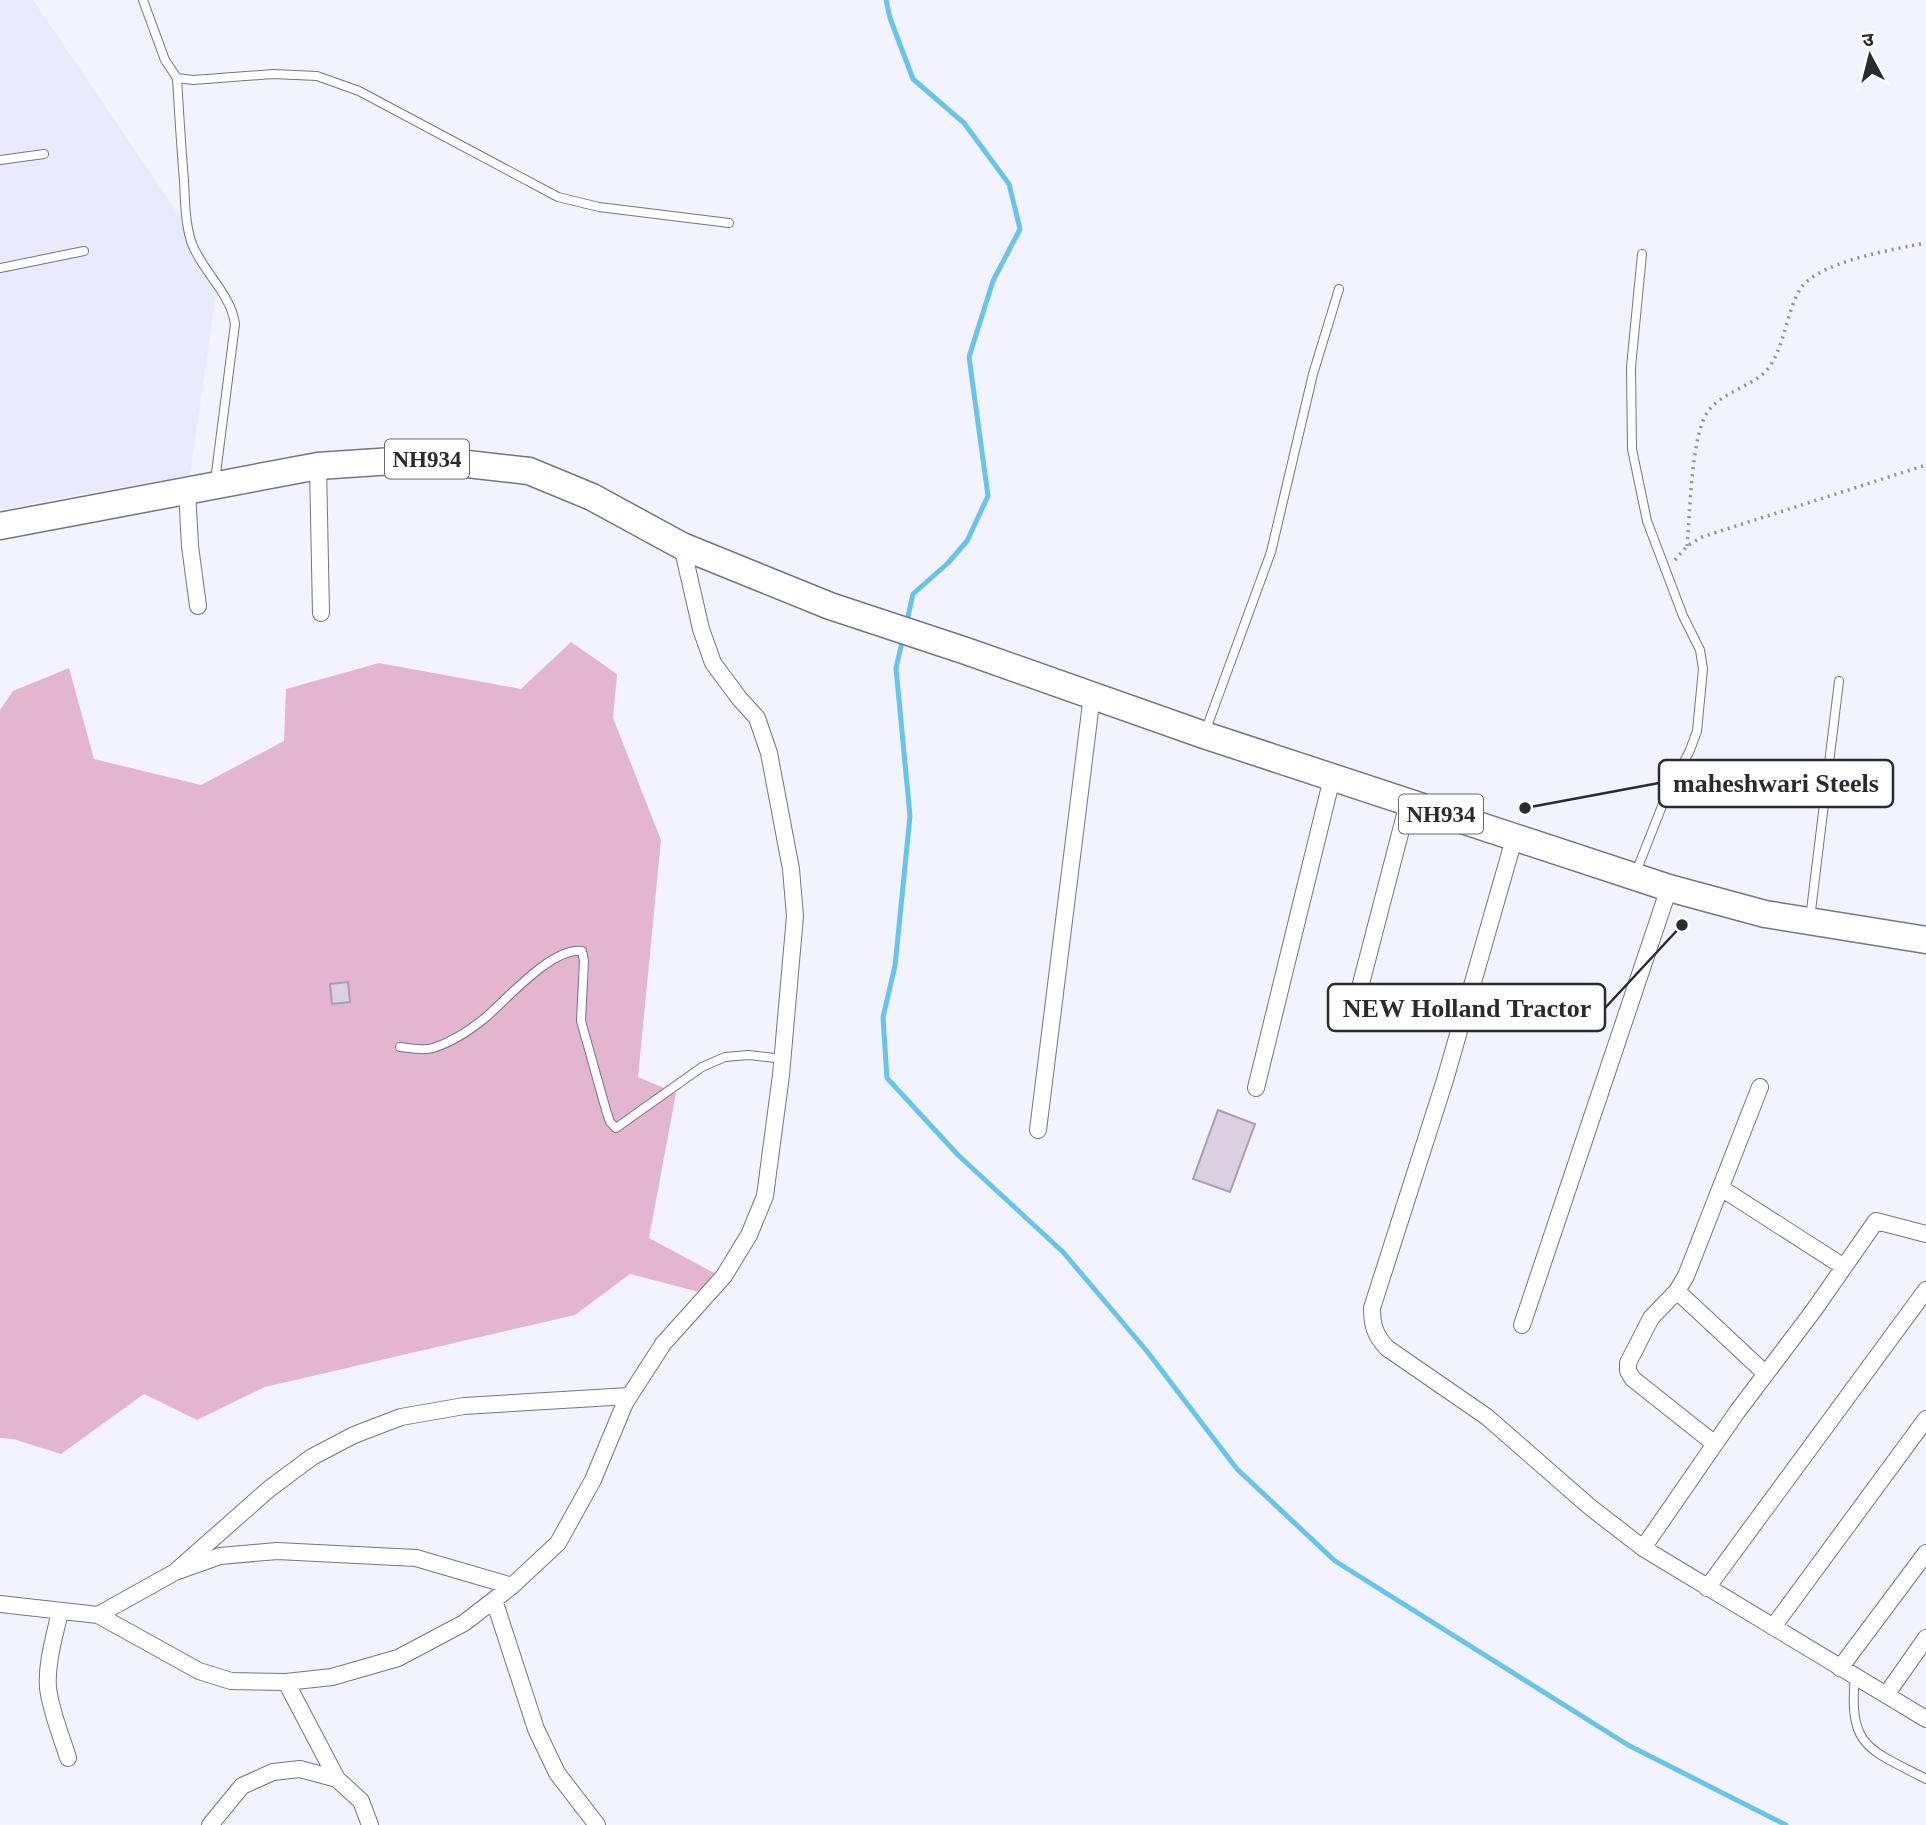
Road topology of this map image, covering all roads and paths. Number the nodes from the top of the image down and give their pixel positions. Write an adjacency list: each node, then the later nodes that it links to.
1 (143, 0): 2 (lane)
2 (177, 78): 5 (lane); 13 (lane)
3 (44, 154): 4 (lane)
4 (0, 159)
5 (729, 223)
6 (1926, 243): 17 (path)
7 (84, 251): 9 (lane)
8 (1642, 254): 18 (lane)
9 (0, 268)
10 (1339, 289): 23 (lane)
11 (1926, 465): 17 (path)
12 (318, 466): 13 (highway, NH934); 16 (highway, NH934); 20 (street)
13 (214, 485): 14 (highway, NH934)
14 (187, 491): 15 (highway, NH934); 19 (street)
15 (0, 526)
16 (682, 546): 22 (highway, NH934); 33 (street)
17 (1687, 546): 18 (path)
18 (1668, 575): 27 (lane)
19 (198, 606)
20 (321, 613)
21 (1839, 681): 29 (lane)
22 (1091, 695): 23 (highway, NH934); 36 (street)
23 (1204, 735): 24 (highway, NH934)
24 (1332, 778): 25 (highway, NH934); 35 (street)
25 (1408, 803): 26 (highway, NH934); 31 (street)
26 (1514, 839): 27 (highway, NH934); 47 (street)
27 (1633, 878): 28 (highway, NH934)
28 (1669, 888): 29 (highway, NH934); 42 (street)
29 (1809, 922): 30 (highway, NH934)
30 (1926, 940)
31 (1351, 1022)
32 (400, 1047): 33 (lane)
33 (783, 1059): 44 (street)
34 (1760, 1087): 37 (street)
35 (1256, 1088)
36 (1038, 1130)
37 (1721, 1188): 39 (street); 41 (street)
38 (1926, 1234): 39 (street)
39 (1844, 1267): 43 (street)
40 (1926, 1290): 51 (street)
41 (1677, 1291): 43 (street); 46 (street)
42 (1522, 1325)
43 (1766, 1374): 46 (street)
44 (629, 1396): 49 (street); 50 (street)
45 (1926, 1419): 56 (street)
46 (1715, 1444): 47 (street)
47 (1643, 1548): 51 (street)
48 (1926, 1553): 58 (street)
49 (175, 1572): 50 (street); 55 (street)
50 (512, 1586): 52 (street)
51 (1707, 1588): 56 (street)
52 (495, 1600): 60 (street); 68 (street)
53 (0, 1604): 54 (street)
54 (60, 1611): 55 (street); 63 (street)
55 (98, 1615): 60 (street)
56 (1773, 1627): 58 (street)
57 (1926, 1638): 61 (street)
58 (1840, 1668): 59 (street)
59 (1855, 1676): 61 (street); 65 (lane)
60 (286, 1682): 64 (street)
61 (1886, 1695): 62 (street)
62 (1926, 1719)
63 (68, 1758)
64 (337, 1779): 66 (street); 67 (street)
65 (1926, 1779)
66 (211, 1825)
67 (370, 1825)
68 (597, 1825)

